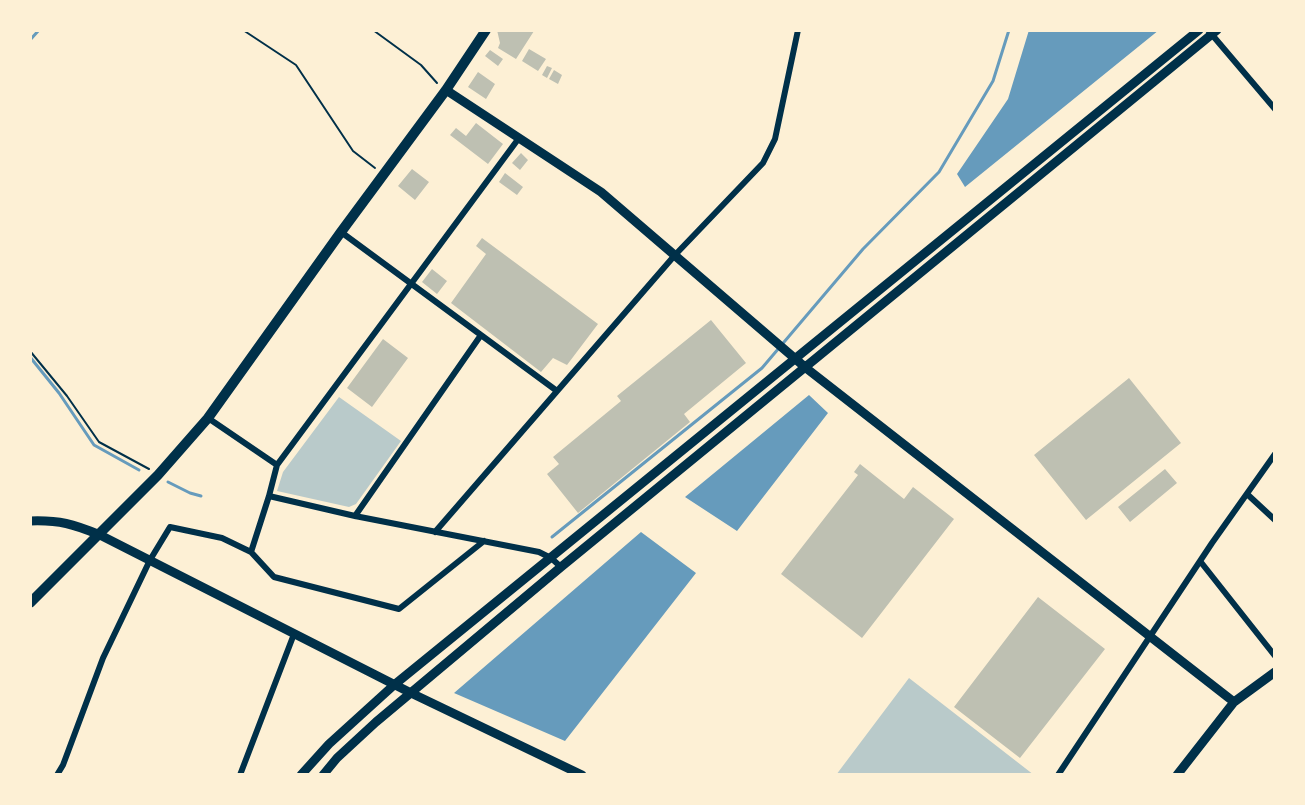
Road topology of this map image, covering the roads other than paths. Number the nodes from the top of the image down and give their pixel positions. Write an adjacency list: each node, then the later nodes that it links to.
1 (486, 30): 5 (main road)
2 (798, 30): 9 (street)
3 (1199, 30): 12 (street)
4 (1212, 31): 6 (street); 13 (street)
5 (446, 90): 7 (street); 8 (main road)
6 (1275, 109)
7 (519, 138): 9 (street); 10 (street)
8 (341, 232): 10 (street); 15 (main road)
9 (675, 255): 12 (street); 14 (street)
10 (412, 284): 11 (street); 17 (street)
11 (481, 335): 14 (street); 20 (street)
12 (796, 359): 13 (street); 27 (street)
13 (806, 368): 30 (street); 33 (street)
14 (557, 392): 23 (street)
15 (208, 417): 17 (street); 24 (main road)
16 (1275, 454): 18 (street)
17 (277, 465): 19 (street)
18 (1247, 494): 21 (street); 29 (street)
19 (269, 496): 20 (street); 26 (street)
20 (355, 516): 23 (street)
21 (1275, 519)
22 (30, 521): 24 (street)
23 (435, 532): 25 (street)
24 (100, 535): 28 (street); 31 (main road)
25 (484, 541): 26 (street); 27 (street)
26 (251, 552): 28 (street)
27 (551, 558): 30 (street); 36 (street)
28 (150, 560): 32 (street); 39 (street)
29 (1200, 561): 33 (street); 34 (street)
30 (561, 567): 37 (street)
31 (30, 603)
32 (294, 634): 36 (street); 40 (street)
33 (1149, 637): 38 (street); 44 (street)
34 (1275, 656)
35 (1275, 672): 38 (street)
36 (394, 685): 37 (street); 41 (street)
37 (411, 693): 42 (street); 43 (street)
38 (1234, 702): 45 (street)
39 (57, 775)
40 (240, 775)
41 (302, 775)
42 (323, 775)
43 (582, 775)
44 (1058, 775)
45 (1177, 775)

